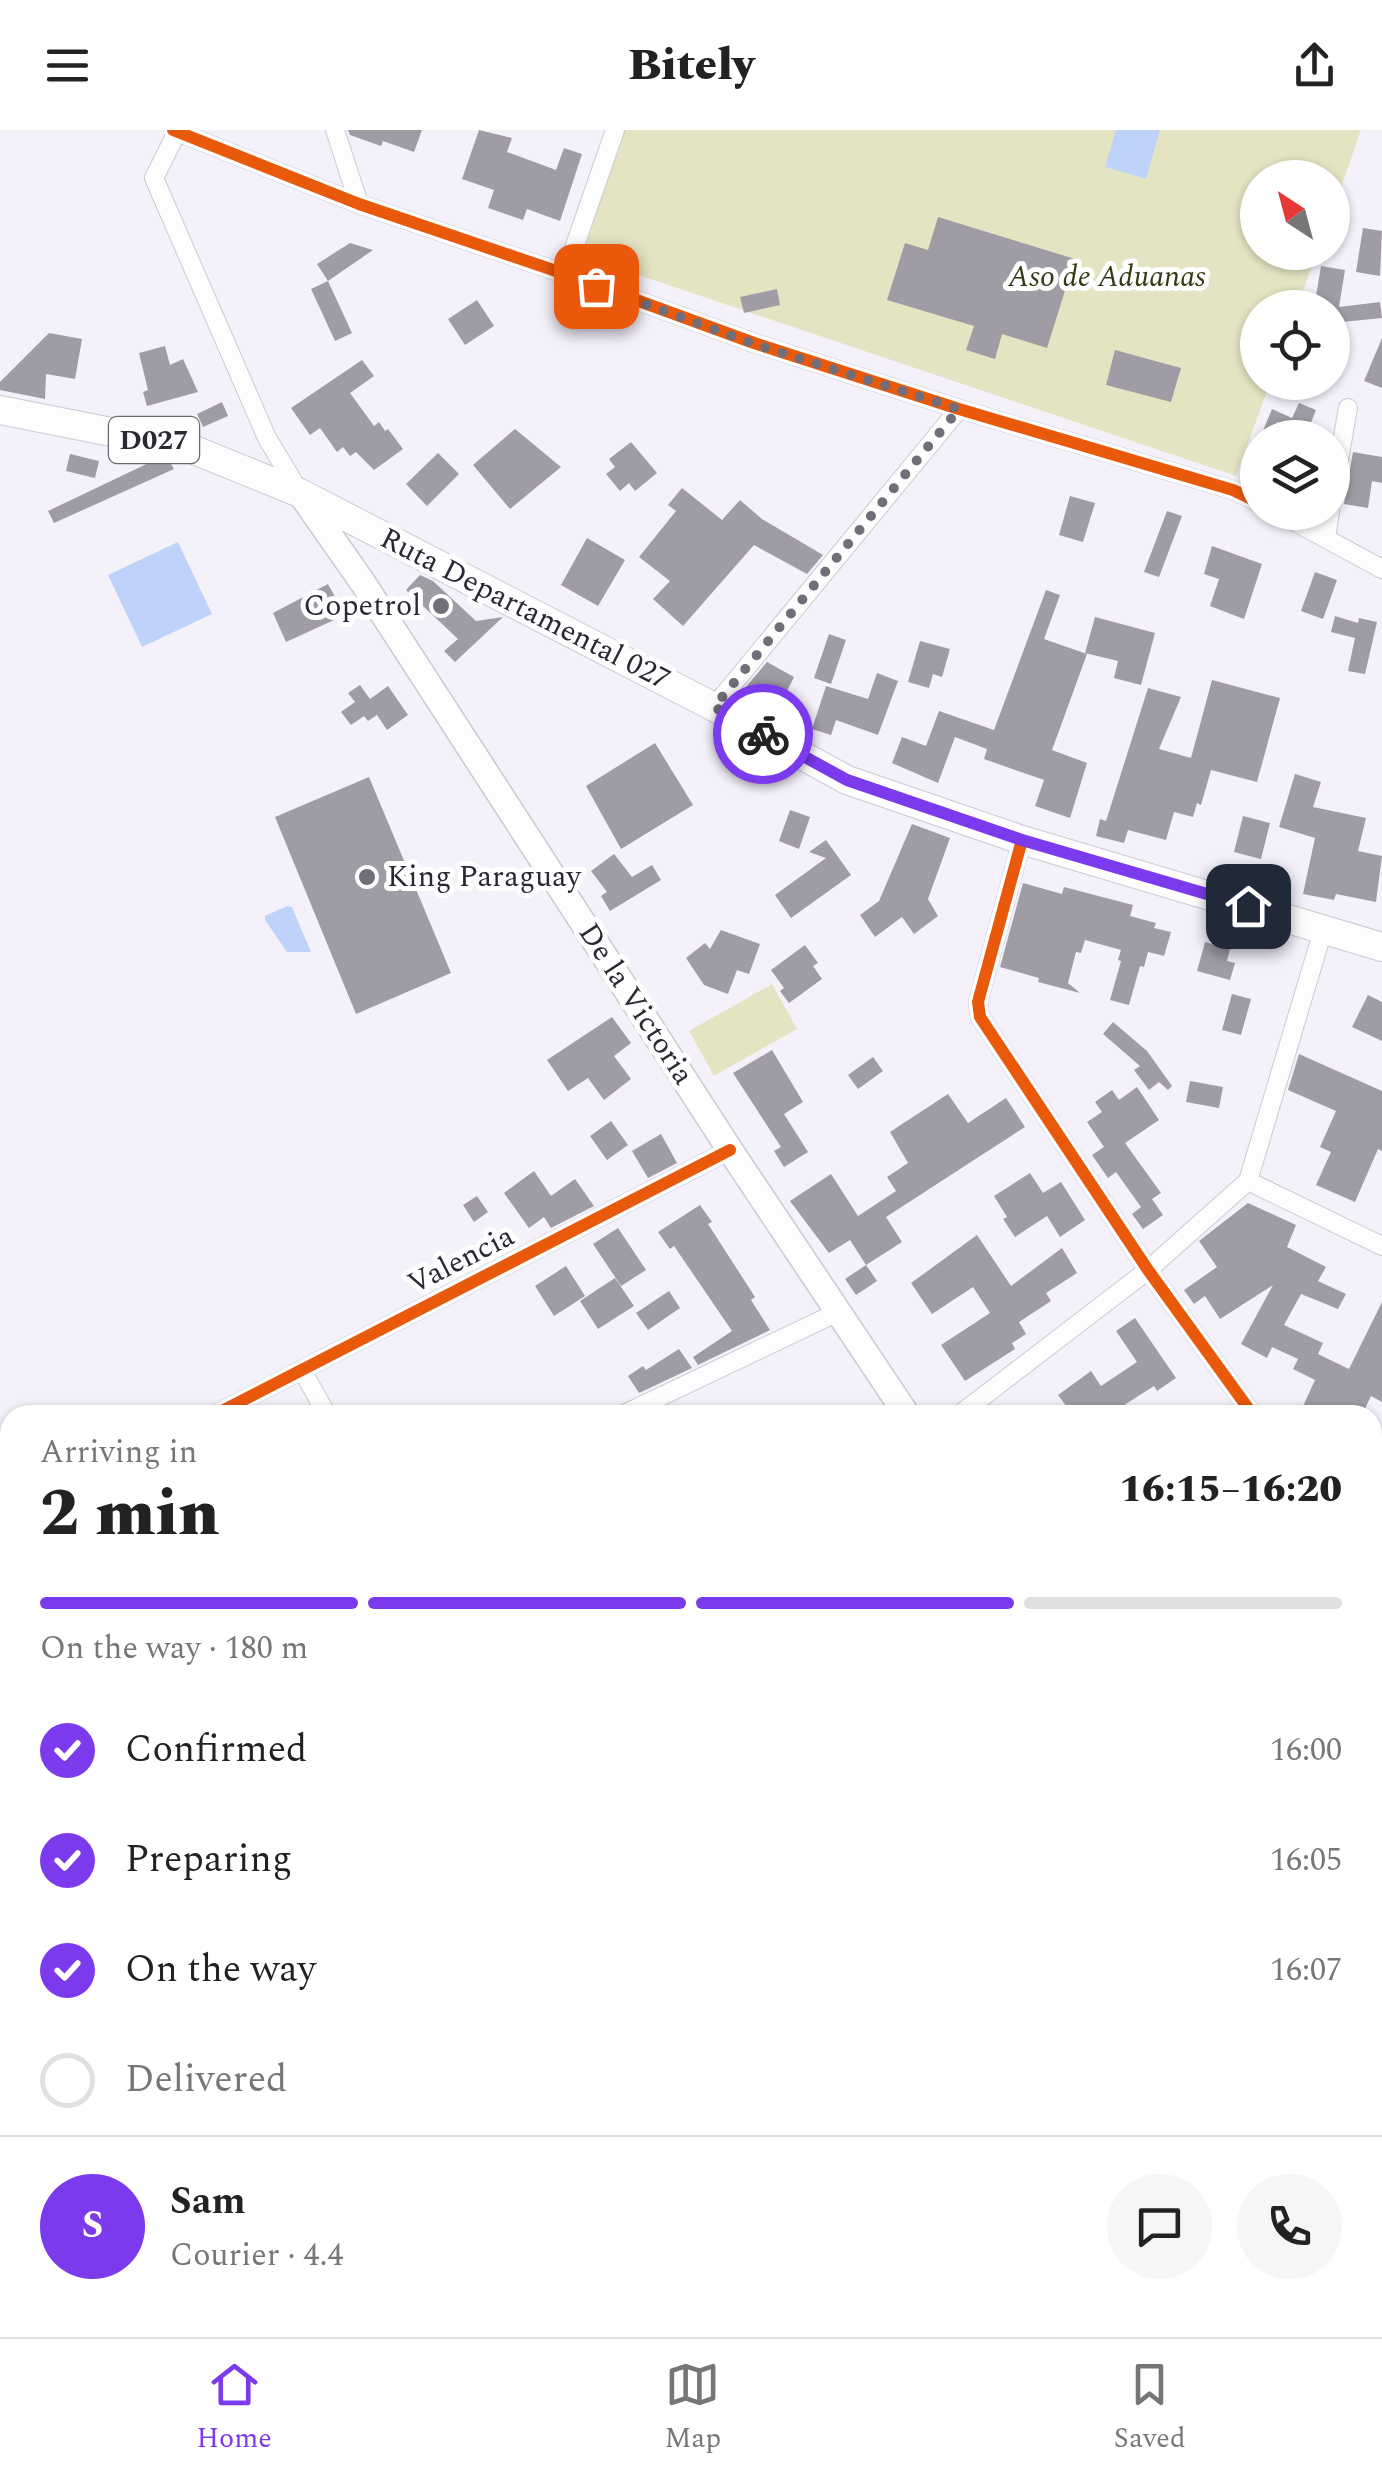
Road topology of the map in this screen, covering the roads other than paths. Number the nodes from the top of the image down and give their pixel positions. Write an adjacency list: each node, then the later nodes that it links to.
1 (335, 130): 4 (street)
2 (615, 130): 5 (street)
3 (175, 131): 4 (street); 10 (street)
4 (359, 204): 5 (street)
5 (565, 274): 7 (street)
6 (1348, 408): 9 (street)
7 (959, 409): 11 (street); 16 (street)
8 (0, 410): 10 (main road, Ruta Departamental 027 / D027)
9 (1346, 420)
10 (300, 493): 16 (main road, Ruta Departamental 027 / D027); 20 (main road, De la Victoria)
11 (1240, 493)
12 (1311, 530): 14 (street)
13 (1327, 530): 14 (street)
14 (1326, 538): 15 (street)
15 (1382, 569)
16 (714, 707): 17 (main road, Ruta Departamental 027 / D027)
17 (1022, 840): 18 (main road, Ruta Departamental 027 / D027); 23 (street)
18 (1324, 928): 19 (main road, Ruta Departamental 027 / D027); 21 (street)
19 (1382, 947)
20 (730, 1150): 24 (main road, De la Victoria); 25 (street, Valencia)
21 (1248, 1181): 22 (street); 23 (street)
22 (1382, 1246)
23 (1148, 1270): 30 (street); 31 (street)
24 (838, 1312): 28 (street); 29 (main road, De la Victoria)
25 (302, 1370): 26 (street, Valencia); 27 (street)
26 (234, 1405)
27 (322, 1405)
28 (643, 1405)
29 (899, 1405)
30 (971, 1405)
31 (1246, 1405)

